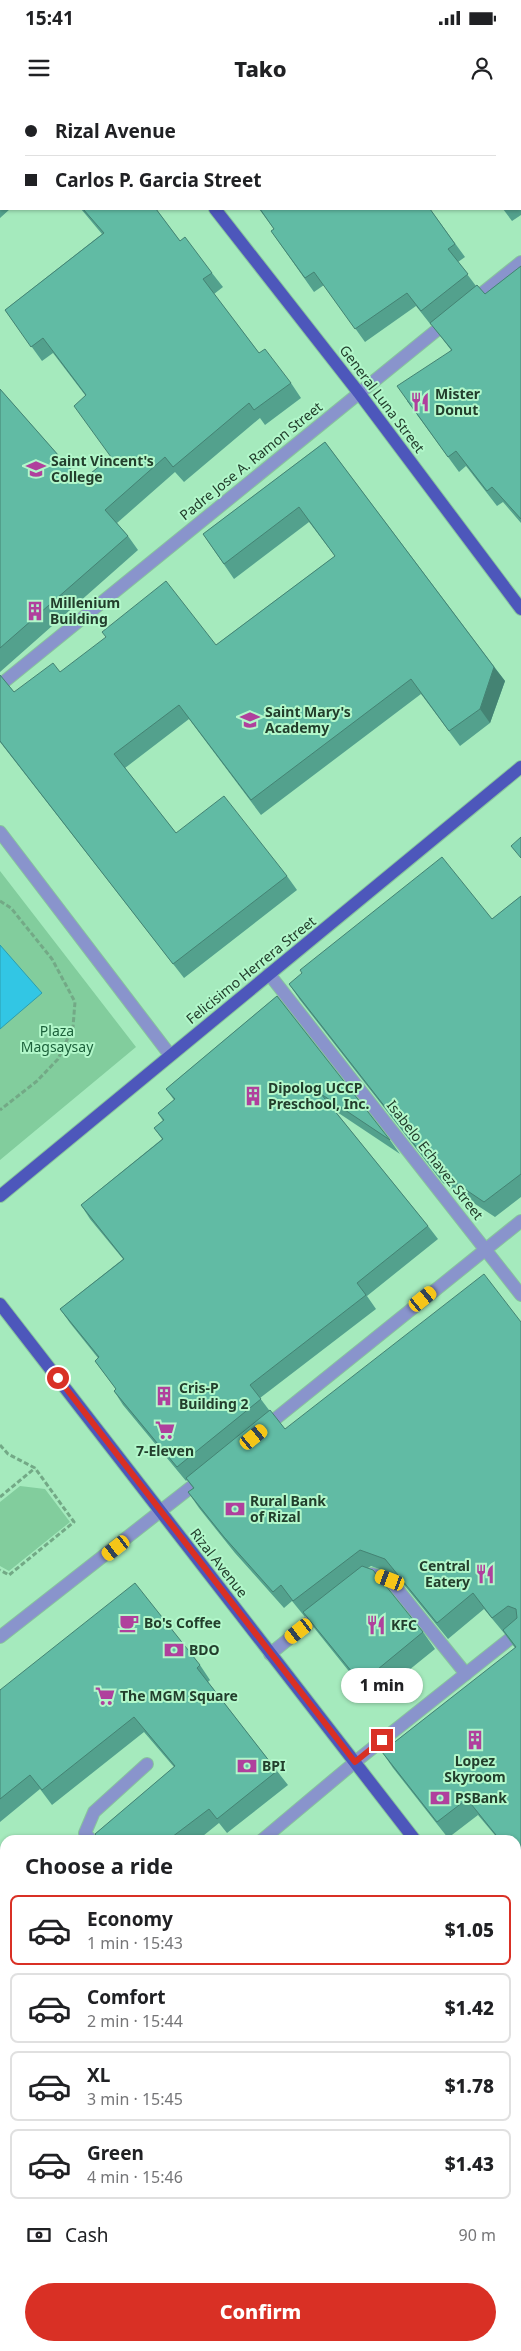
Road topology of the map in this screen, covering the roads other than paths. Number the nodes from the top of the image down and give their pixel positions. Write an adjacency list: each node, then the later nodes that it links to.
1 (216, 210): 3 (main road, General Luna Street)
2 (521, 262): 3 (street, Padre Jose A. Ramon Street)
3 (359, 393): 4 (main road, General Luna Street); 5 (street, Padre Jose A. Ramon Street)
4 (521, 609)
5 (0, 685)
6 (521, 767): 8 (main road, Felicisimo Herrera Street)
7 (0, 832): 9 (street)
8 (270, 974): 9 (main road, Felicisimo Herrera Street); 12 (street, Isabelo Echavez Street)
9 (170, 1055): 10 (main road, Felicisimo Herrera Street)
10 (0, 1196)
11 (521, 1221): 12 (street)
12 (485, 1249): 13 (street, Isabelo Echavez Street); 15 (street)
13 (521, 1295)
14 (0, 1304): 17 (main road, Rizal Avenue)
15 (254, 1437)
16 (215, 1468): 17 (street)
17 (161, 1512): 21 (street); 22 (main road, Rizal Avenue)
18 (356, 1586): 23 (street)
19 (333, 1604): 22 (street)
20 (521, 1630): 23 (street)
21 (0, 1637)
22 (270, 1654): 24 (main road, Rizal Avenue)
23 (466, 1674): 24 (street)
24 (355, 1762): 27 (street); 28 (main road, Rizal Avenue)
25 (147, 1764): 26 (street)
26 (87, 1835)
27 (268, 1835)
28 (411, 1835)

